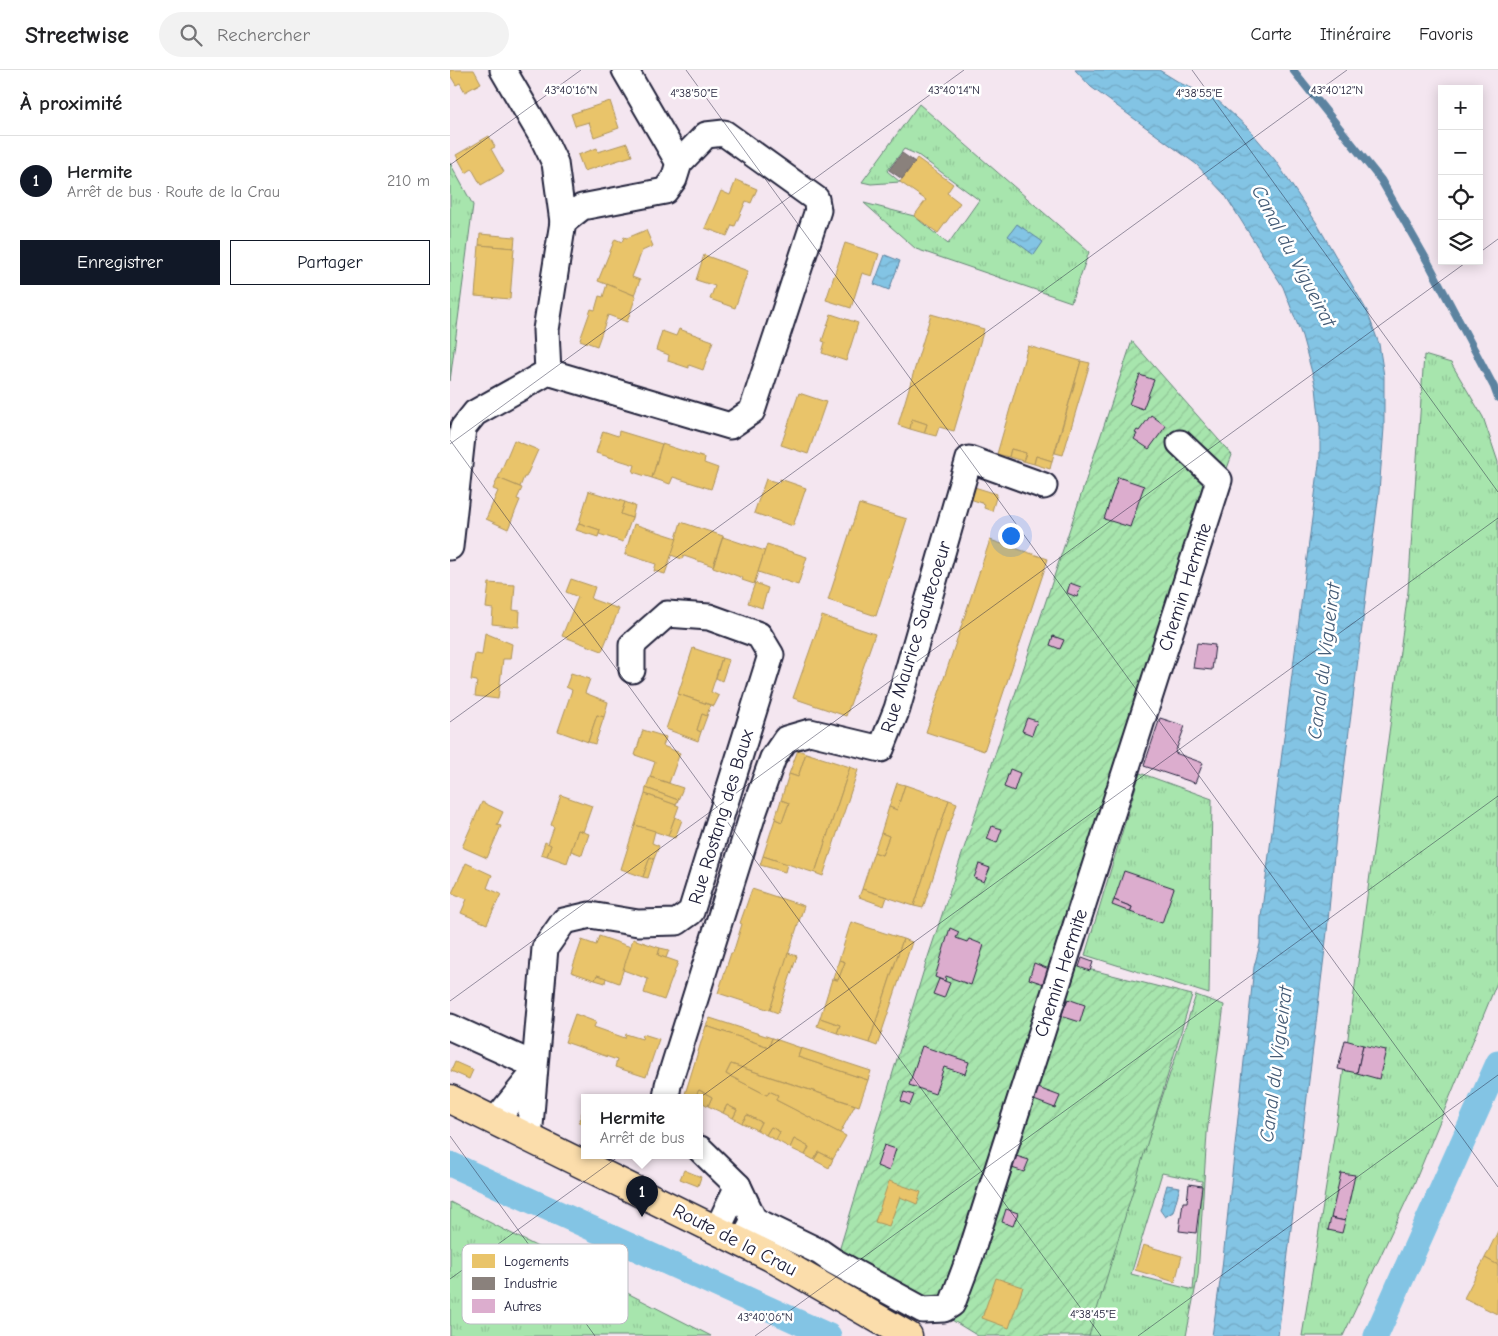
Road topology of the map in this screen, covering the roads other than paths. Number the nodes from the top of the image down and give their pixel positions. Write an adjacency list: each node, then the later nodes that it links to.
1 (503, 70): 4 (street)
2 (625, 70): 3 (street)
3 (679, 163): 4 (street); 5 (street)
4 (563, 222): 5 (street)
5 (548, 372): 8 (street)
6 (1180, 443): 19 (street, Chemin Hermite)
7 (1044, 486): 12 (street, Rue Maurice Sautecoeur)
8 (450, 547)
9 (632, 670): 11 (street, Rue Rostang des Baux)
10 (450, 1027): 11 (street)
11 (534, 1069): 14 (street); 15 (street, Rue Rostang des Baux)
12 (667, 1094)
13 (450, 1099): 14 (main road, Route de la Crau)
14 (495, 1121): 15 (main road, Route de la Crau)
15 (528, 1138): 18 (main road, Route de la Crau)
16 (703, 1153): 17 (street)
17 (738, 1186): 18 (street); 19 (street)
18 (717, 1230): 19 (main road, Route de la Crau)
19 (748, 1231): 20 (main road, Route de la Crau)
20 (908, 1336)

